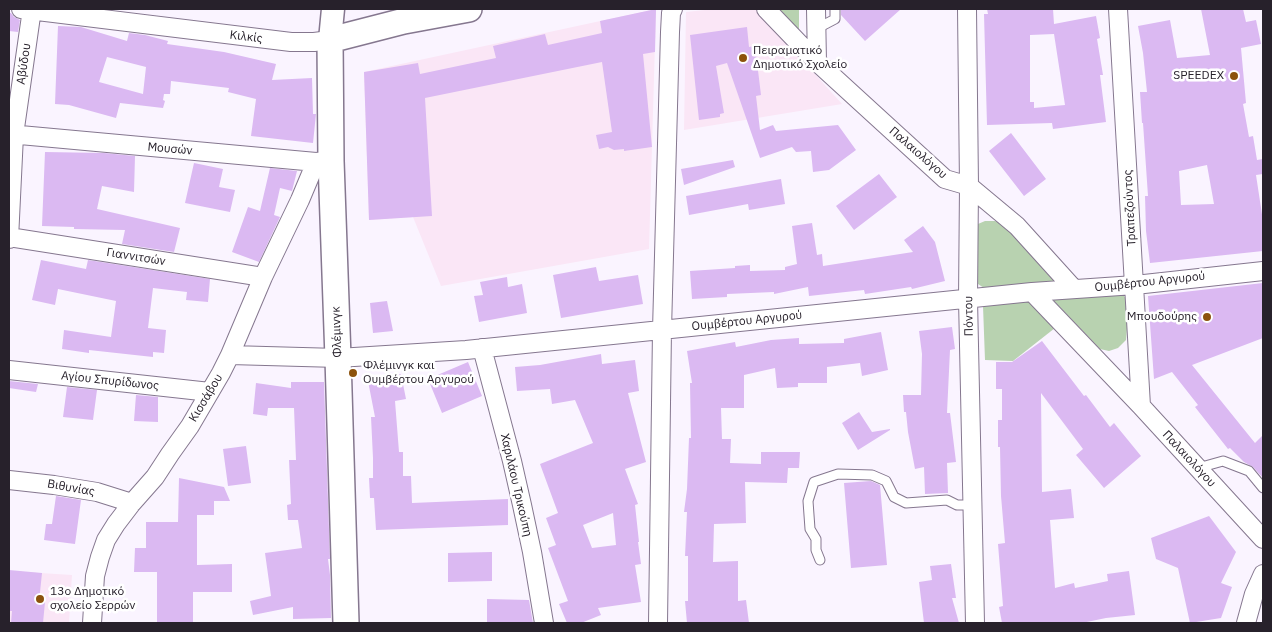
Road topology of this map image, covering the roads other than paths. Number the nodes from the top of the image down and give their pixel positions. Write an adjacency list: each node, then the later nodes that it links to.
1 (28, 9): 11 (street, Κιλκίς); 13 (street, Αβύδου)
2 (333, 9): 11 (street)
3 (469, 9): 11 (main road, Κιλκίς)
4 (672, 9): 23 (street)
5 (766, 9): 12 (street, Παλαιολόγου)
6 (816, 9): 10 (street)
7 (835, 9): 10 (lane)
8 (967, 9): 15 (street, Πόντου)
9 (1118, 9): 19 (street, Τραπεζούντος)
10 (816, 29): 12 (street)
11 (330, 40): 14 (main road, Φλέμινγκ)
12 (817, 62): 15 (street, Παλαιολόγου)
13 (12, 134): 14 (street, Μουσών); 16 (street, Αβύδου)
14 (323, 162): 18 (street, Κισσάβου); 26 (main road, Φλέμινγκ)
15 (969, 186): 20 (street, Παλαιολόγου); 22 (street, Πόντου)
16 (9, 238): 18 (street, Γιαννιτσών)
17 (1263, 271): 19 (street, Ουμβέρτου Αργυρού)
18 (263, 277): 25 (street, Κισσάβου)
19 (1134, 285): 20 (street, Ουμβέρτου Αργυρού); 29 (street, Τραπεζούντος)
20 (1074, 289): 21 (street, Ουμβέρτου Αργυρού)
21 (1032, 292): 22 (street, Ουμβέρτου Αργυρού); 29 (street, Παλαιολόγου)
22 (968, 300): 23 (street, Ουμβέρτου Αργυρού); 34 (street, Πόντου)
23 (662, 330): 24 (street, Ουμβέρτου Αργυρού); 41 (street)
24 (482, 348): 26 (street, Ουμβέρτου Αργυρού); 40 (street, Χαριλάου Τρικούπη)
25 (230, 355): 26 (street, Ουμβέρτου Αργυρού); 28 (street, Κισσάβου)
26 (338, 358): 39 (main road, Φλέμινγκ)
27 (9, 370): 28 (street, Αγίου Σπυρίδωνος)
28 (210, 392): 33 (street, Κισσάβου)
29 (1141, 406): 30 (street, Παλαιολόγου)
30 (1198, 468): 32 (lane); 35 (street, Παλαιολόγου)
31 (9, 480): 33 (street, Βιθυνίας)
32 (1263, 488)
33 (132, 503): 38 (street, Κισσάβου)
34 (973, 505): 36 (lane); 42 (street, Πόντου)
35 (1262, 535)
36 (820, 560)
37 (1263, 574): 43 (street)
38 (92, 623)
39 (346, 623)
40 (544, 623)
41 (658, 623)
42 (975, 623)
43 (1246, 623)

